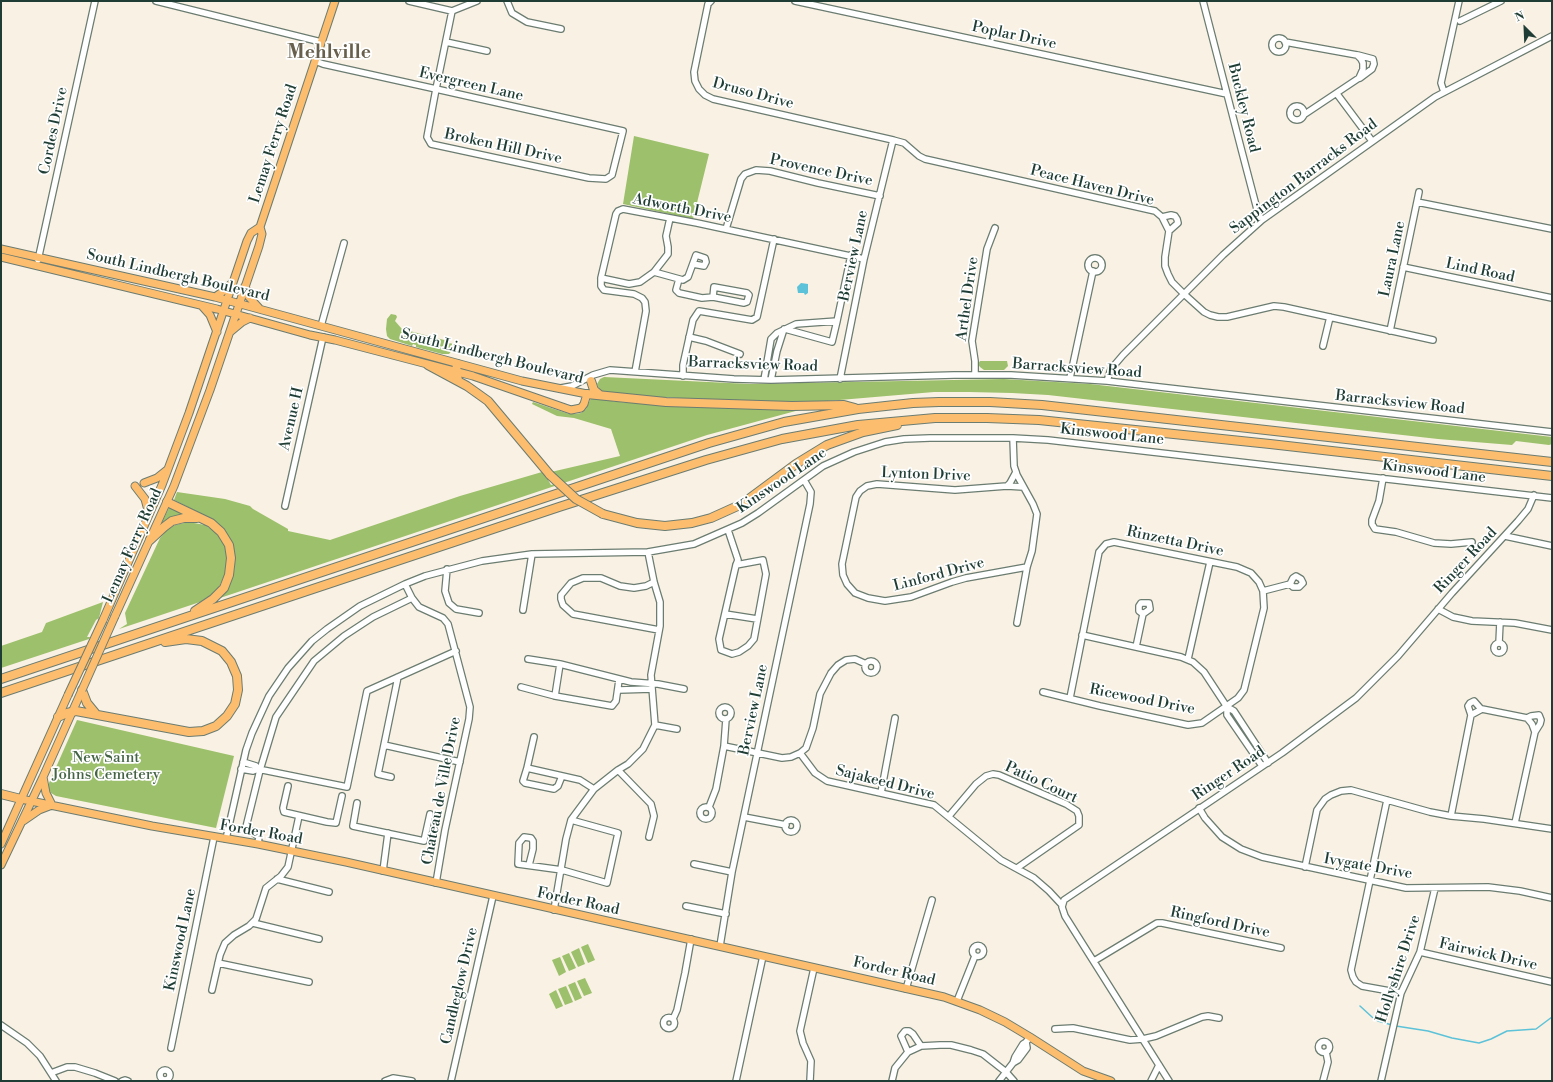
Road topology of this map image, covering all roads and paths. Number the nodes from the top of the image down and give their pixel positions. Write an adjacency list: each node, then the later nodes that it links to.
1 (95, 1): 47 (street, Cordes Drive)
2 (156, 1): 16 (street)
3 (335, 1): 16 (main road, Lemay Ferry Road)
4 (409, 1): 12 (street)
5 (477, 1): 12 (street)
6 (507, 1): 14 (street)
7 (711, 1): 29 (street, Druso Drive)
8 (795, 1): 25 (street, Poplar Drive)
9 (1203, 1): 25 (street, Buckley Road)
10 (1458, 1): 24 (street)
11 (1501, 1): 13 (street)
12 (452, 11): 17 (street, Broken Hill Drive)
13 (1460, 21)
14 (561, 29)
15 (1552, 36): 24 (street, Sappington Barracks Road)
16 (321, 42): 21 (main road, Lemay Ferry Road)
17 (446, 42): 19 (street); 23 (street, Broken Hill Drive)
18 (1285, 42): 20 (street)
19 (487, 51)
20 (1359, 57): 22 (street); 22 (street)
21 (315, 61): 23 (street, Evergreen Lane); 37 (main road, Lemay Ferry Road)
22 (1359, 78): 26 (street)
23 (436, 89): 28 (street, Evergreen Lane); 28 (street, Broken Hill Drive)
24 (1444, 92): 30 (street, Sappington Barracks Road)
25 (1227, 94): 36 (street, Buckley Road)
26 (1337, 94): 27 (street); 30 (street)
27 (1304, 114)
28 (623, 131)
29 (893, 140): 32 (street, Berview Lane); 35 (street, Peace Haven Drive)
30 (1372, 141): 36 (street, Sappington Barracks Road)
31 (1419, 192): 33 (street, Laura Lane)
32 (880, 196): 39 (street, Provence Drive); 48 (street, Berview Lane)
33 (1417, 202): 40 (street); 51 (street, Laura Lane)
34 (670, 218): 39 (street, Adworth Drive); 53 (street); 54 (street, Adworth Drive)
35 (1162, 218): 41 (street, Peace Haven Drive); 41 (street)
36 (1262, 220): 58 (street, Sappington Barracks Road)
37 (260, 227): 56 (main road, Lemay Ferry Road); 57 (main road, Lemay Ferry Road)
38 (995, 228): 85 (street, Arthel Drive)
39 (726, 229): 42 (street, Adworth Drive)
40 (1552, 229)
41 (1169, 231): 58 (street)
42 (774, 239): 45 (street, Adworth Drive); 76 (street)
43 (344, 243): 71 (street)
44 (1, 249): 47 (main road, South Lindbergh Boulevard)
45 (851, 256): 48 (street, Adworth Drive); 70 (street)
46 (1, 257): 50 (main road, South Lindbergh Boulevard)
47 (39, 257): 50 (street, Cordes Drive); 59 (main road, South Lindbergh Boulevard)
48 (864, 260): 88 (street, Berview Lane)
49 (693, 264): 55 (street)
50 (37, 266): 64 (main road, South Lindbergh Boulevard)
51 (1403, 267): 61 (street, Lind Road); 73 (street, Laura Lane)
52 (1093, 271): 87 (street)
53 (654, 272): 54 (street); 55 (street)
54 (601, 278): 83 (street)
55 (679, 279): 60 (street)
56 (234, 282): 59 (main road); 62 (main road, Lemay Ferry Road)
57 (245, 286): 63 (main road, Lemay Ferry Road); 65 (main road)
58 (1184, 294): 68 (street); 93 (street, Sappington Barracks Road)
59 (214, 296): 62 (main road, South Lindbergh Boulevard)
60 (713, 297): 60 (street)
61 (1552, 298)
62 (228, 300): 63 (main road, South Lindbergh Boulevard); 66 (main road, Lemay Ferry Road)
63 (240, 303): 65 (main road, South Lindbergh Boulevard); 67 (main road, Lemay Ferry Road)
64 (202, 306): 66 (main road, South Lindbergh Boulevard); 74 (main road)
65 (259, 308): 71 (main road, South Lindbergh Boulevard)
66 (224, 311): 67 (main road, South Lindbergh Boulevard); 74 (main road, Lemay Ferry Road)
67 (236, 314): 69 (main road, South Lindbergh Boulevard); 75 (main road, Lemay Ferry Road)
68 (1330, 317): 73 (street); 79 (street)
69 (250, 318): 75 (main road); 77 (main road, South Lindbergh Boulevard)
70 (837, 321): 72 (street); 72 (street)
71 (321, 326): 82 (main road, South Lindbergh Boulevard)
72 (784, 329): 90 (street); 91 (street)
73 (1390, 331): 78 (street)
74 (217, 332): 102 (main road, Lemay Ferry Road)
75 (230, 332): 113 (main road, Lemay Ferry Road)
76 (689, 337): 80 (street); 86 (street)
77 (323, 338): 81 (main road, South Lindbergh Boulevard); 114 (street, Avenue H)
78 (1433, 340)
79 (1323, 346)
80 (740, 354)
81 (428, 365): 82 (main road, South Lindbergh Boulevard); 89 (highway)
82 (456, 368): 89 (highway); 94 (main road, South Lindbergh Boulevard); 95 (main road, South Lindbergh Boulevard)
83 (635, 372): 84 (street, Barracksview Road); 86 (street, Barracksview Road)
84 (599, 373): 92 (street); 94 (street, Barracksview Road)
85 (975, 375): 87 (street, Barracksview Road); 88 (street, Barracksview Road)
86 (683, 376): 90 (street, Barracksview Road)
87 (1070, 378): 93 (street, Barracksview Road)
88 (840, 379): 91 (street, Barracksview Road)
89 (458, 380): 98 (highway, bridge)
90 (764, 380): 91 (street, Barracksview Road)
91 (771, 380)
92 (591, 381): 95 (street); 96 (highway)
93 (1107, 381): 99 (street, Barracksview Road)
94 (557, 388): 95 (main road, South Lindbergh Boulevard)
95 (587, 394): 96 (highway)
96 (600, 395): 97 (highway)
97 (858, 409): 101 (highway); 140 (highway)
98 (935, 418): 104 (highway); 147 (highway)
99 (1552, 432)
100 (1013, 438): 103 (street); 105 (street, Kinswood Lane); 106 (street, Kinswood Lane)
101 (1552, 462)
102 (168, 468): 107 (main road); 115 (main road, Lemay Ferry Road)
103 (1016, 472): 109 (street); 110 (street)
104 (1552, 476)
105 (1383, 478): 111 (street, Kinswood Lane); 120 (street)
106 (804, 480): 117 (street, Kinswood Lane); 181 (street, Berview Lane)
107 (144, 483)
108 (135, 486): 115 (main road)
109 (1007, 486): 110 (street, Lynton Drive); 128 (street, Lynton Drive)
110 (1023, 487): 126 (street)
111 (1534, 495): 112 (street, Kinswood Lane); 118 (street, Ringer Road)
112 (1552, 498)
113 (167, 502): 116 (highway); 119 (main road, Lemay Ferry Road)
114 (285, 506)
115 (149, 514): 171 (main road, Lemay Ferry Road, bridge)
116 (200, 518): 119 (highway); 140 (highway)
117 (728, 530): 122 (street, Kinswood Lane); 125 (street)
118 (1505, 536): 121 (street); 134 (street, Ringer Road)
119 (150, 540): 160 (main road, Lemay Ferry Road, bridge)
120 (1472, 542)
121 (1552, 546)
122 (648, 552): 123 (street, Kinswood Lane); 129 (street)
123 (532, 554): 127 (street, Kinswood Lane); 135 (street)
124 (1210, 562): 132 (street, Rinzetta Drive); 145 (street, Rinzetta Drive); 151 (street)
125 (736, 565): 137 (street); 139 (street)
126 (1027, 567): 128 (street, Linford Drive); 142 (street)
127 (447, 569): 130 (street, Kinswood Lane); 136 (street)
128 (843, 575)
129 (654, 582): 143 (street); 143 (street)
130 (405, 584): 133 (street, Chateau de Ville Drive); 183 (street, Kinswood Lane)
131 (1290, 584): 132 (street)
132 (1263, 592): 166 (street, Ricewood Drive)
133 (412, 598): 149 (street, Chateau de Ville Drive); 189 (street)
134 (1438, 609): 141 (street); 185 (street, Ringer Road)
135 (523, 610)
136 (479, 613)
137 (725, 614): 139 (street); 139 (street)
138 (1143, 614): 148 (street)
139 (757, 619)
140 (174, 621): 155 (highway)
141 (1500, 622): 144 (street); 146 (street)
142 (1017, 623)
143 (659, 630): 157 (street)
144 (1552, 630)
145 (1082, 635): 148 (street); 165 (street, Rinzetta Drive)
146 (1498, 643)
147 (139, 647): 163 (highway); 169 (highway)
148 (1136, 647): 151 (street)
149 (456, 651): 154 (street); 184 (street, Chateau de Ville Drive)
150 (528, 659): 152 (street)
151 (1188, 659): 166 (street)
152 (560, 664): 156 (street); 164 (street)
153 (866, 664): 182 (street)
154 (398, 677): 179 (street); 189 (street)
155 (1, 679)
156 (619, 680): 157 (street); 161 (street)
157 (652, 686): 159 (street); 161 (street); 175 (street)
158 (520, 687): 164 (street)
159 (684, 689)
160 (82, 690): 168 (main road, Lemay Ferry Road); 169 (highway)
161 (619, 690): 164 (street)
162 (1043, 692): 165 (street, Ricewood Drive)
163 (1, 693)
164 (555, 696)
165 (1070, 698): 166 (street, Ricewood Drive)
166 (1226, 707): 185 (street); 186 (street)
167 (1481, 709): 170 (street); 170 (street); 173 (street)
168 (72, 711): 169 (highway); 171 (highway); 193 (main road, Lemay Ferry Road)
169 (96, 714)
170 (1471, 715): 209 (street)
171 (58, 717): 199 (main road, Lemay Ferry Road)
172 (895, 718): 196 (street)
173 (1528, 718): 177 (street); 177 (street)
174 (726, 719): 180 (street)
175 (655, 725): 176 (street); 190 (street)
176 (677, 729)
177 (1535, 732): 213 (street)
178 (534, 738): 187 (street)
179 (384, 746): 184 (street); 192 (street)
180 (724, 746): 181 (street); 204 (street)
181 (757, 753): 182 (street); 210 (street, Berview Lane)
182 (800, 753): 196 (street, Sajakeed Drive)
183 (243, 762): 188 (street, Kinswood Lane); 189 (street)
184 (460, 762): 233 (street, Chateau de Ville Drive)
185 (1268, 763): 186 (street, Ringer Road)
186 (1262, 766): 205 (street, Ringer Road)
187 (527, 768): 191 (street); 191 (street)
188 (241, 769): 189 (street); 219 (street, Kinswood Lane)
189 (259, 770): 221 (street)
190 (618, 770): 195 (street); 218 (street)
191 (562, 776): 195 (street)
192 (390, 777)
193 (43, 778): 201 (main road, Lemay Ferry Road); 203 (main road)
194 (288, 786): 207 (street)
195 (594, 789): 211 (street)
196 (881, 793): 208 (street, Sajakeed Drive)
197 (1, 794): 199 (highway)
198 (342, 796): 207 (street)
199 (22, 799): 201 (main road, Forder Road); 220 (main road, Lemay Ferry Road)
200 (1387, 800): 209 (street); 226 (street); 232 (street)
201 (31, 801): 203 (main road, Forder Road); 212 (main road, Lemay Ferry Road)
202 (357, 803): 216 (street)
203 (52, 805): 212 (main road); 217 (main road, Forder Road)
204 (709, 807)
205 (1200, 808): 226 (street, Ivygate Drive); 239 (street, Ringer Road)
206 (430, 814): 216 (street)
207 (299, 816): 222 (street)
208 (949, 816): 227 (street, Sajakeed Drive); 227 (street, Patio Court)
209 (1451, 816): 213 (street)
210 (744, 817): 214 (street); 230 (street, Berview Lane)
211 (571, 820): 229 (street); 229 (street)
212 (21, 822): 224 (main road, Lemay Ferry Road)
213 (1515, 823): 215 (street)
214 (786, 825)
215 (1552, 829)
216 (388, 833): 228 (street)
217 (214, 837): 219 (main road, Forder Road); 267 (street, Kinswood Lane)
218 (649, 837)
219 (226, 839): 221 (main road, Forder Road)
220 (1, 844)
221 (258, 844): 222 (main road, Forder Road)
222 (293, 851): 228 (main road, Forder Road); 231 (street)
223 (694, 864): 230 (street)
224 (1, 865)
225 (529, 865): 225 (street); 229 (street)
226 (1305, 867): 232 (street, Ivygate Drive)
227 (1017, 868): 239 (street, Sajakeed Drive)
228 (383, 870): 233 (main road, Forder Road)
229 (562, 870): 241 (street)
230 (732, 872): 242 (street, Berview Lane)
231 (277, 879): 235 (street); 243 (street)
232 (1370, 881): 234 (street, Ivygate Drive); 258 (street)
233 (436, 883): 236 (main road, Forder Road)
234 (1435, 888): 237 (street, Ivygate Drive); 248 (street, Hollyshire Drive)
235 (329, 892)
236 (493, 896): 241 (main road, Forder Road); 279 (street, Candleglow Drive)
237 (1552, 898)
238 (932, 900): 256 (street)
239 (1062, 905): 251 (street)
240 (686, 906): 242 (street)
241 (554, 910): 245 (main road, Forder Road)
242 (726, 914): 246 (street, Berview Lane)
243 (253, 923): 244 (street); 252 (street)
244 (319, 938)
245 (691, 939): 246 (main road, Forder Road); 261 (street)
246 (720, 946): 249 (main road, Forder Road)
247 (1280, 948): 251 (street, Ringford Drive)
248 (1420, 952): 255 (street, Fairwick Drive); 258 (street, Hollyshire Drive)
249 (763, 956): 253 (main road, Forder Road); 280 (street)
250 (975, 956): 259 (street)
251 (1094, 961): 265 (street)
252 (218, 964): 254 (street); 257 (street)
253 (814, 968): 256 (main road, Forder Road); 281 (street)
254 (309, 982)
255 (1552, 982)
256 (906, 989): 259 (main road, Forder Road)
257 (212, 990)
258 (1401, 992): 289 (street, Hollyshire Drive)
259 (957, 1001): 264 (main road, Forder Road)
260 (1219, 1018): 265 (street)
261 (673, 1019)
262 (1, 1025): 272 (street)
263 (1055, 1029): 265 (street)
264 (1028, 1039): 271 (street); 285 (main road, Forder Road)
265 (1143, 1039): 270 (street)
266 (921, 1046): 268 (street); 268 (street); 271 (street)
267 (171, 1048)
268 (908, 1052): 282 (street)
269 (1326, 1052): 288 (street)
270 (1159, 1065): 286 (street); 287 (street)
271 (1006, 1072): 283 (street); 284 (street)
272 (51, 1073): 273 (street); 274 (street)
273 (56, 1081)
274 (116, 1081)
275 (122, 1081): 276 (street)
276 (128, 1081)
277 (384, 1081): 278 (street)
278 (412, 1081)
279 (451, 1081)
280 (736, 1081)
281 (810, 1081)
282 (892, 1081)
283 (999, 1081)
284 (1014, 1081)
285 (1111, 1081)
286 (1151, 1081)
287 (1169, 1081)
288 (1324, 1081)
289 (1381, 1081)

